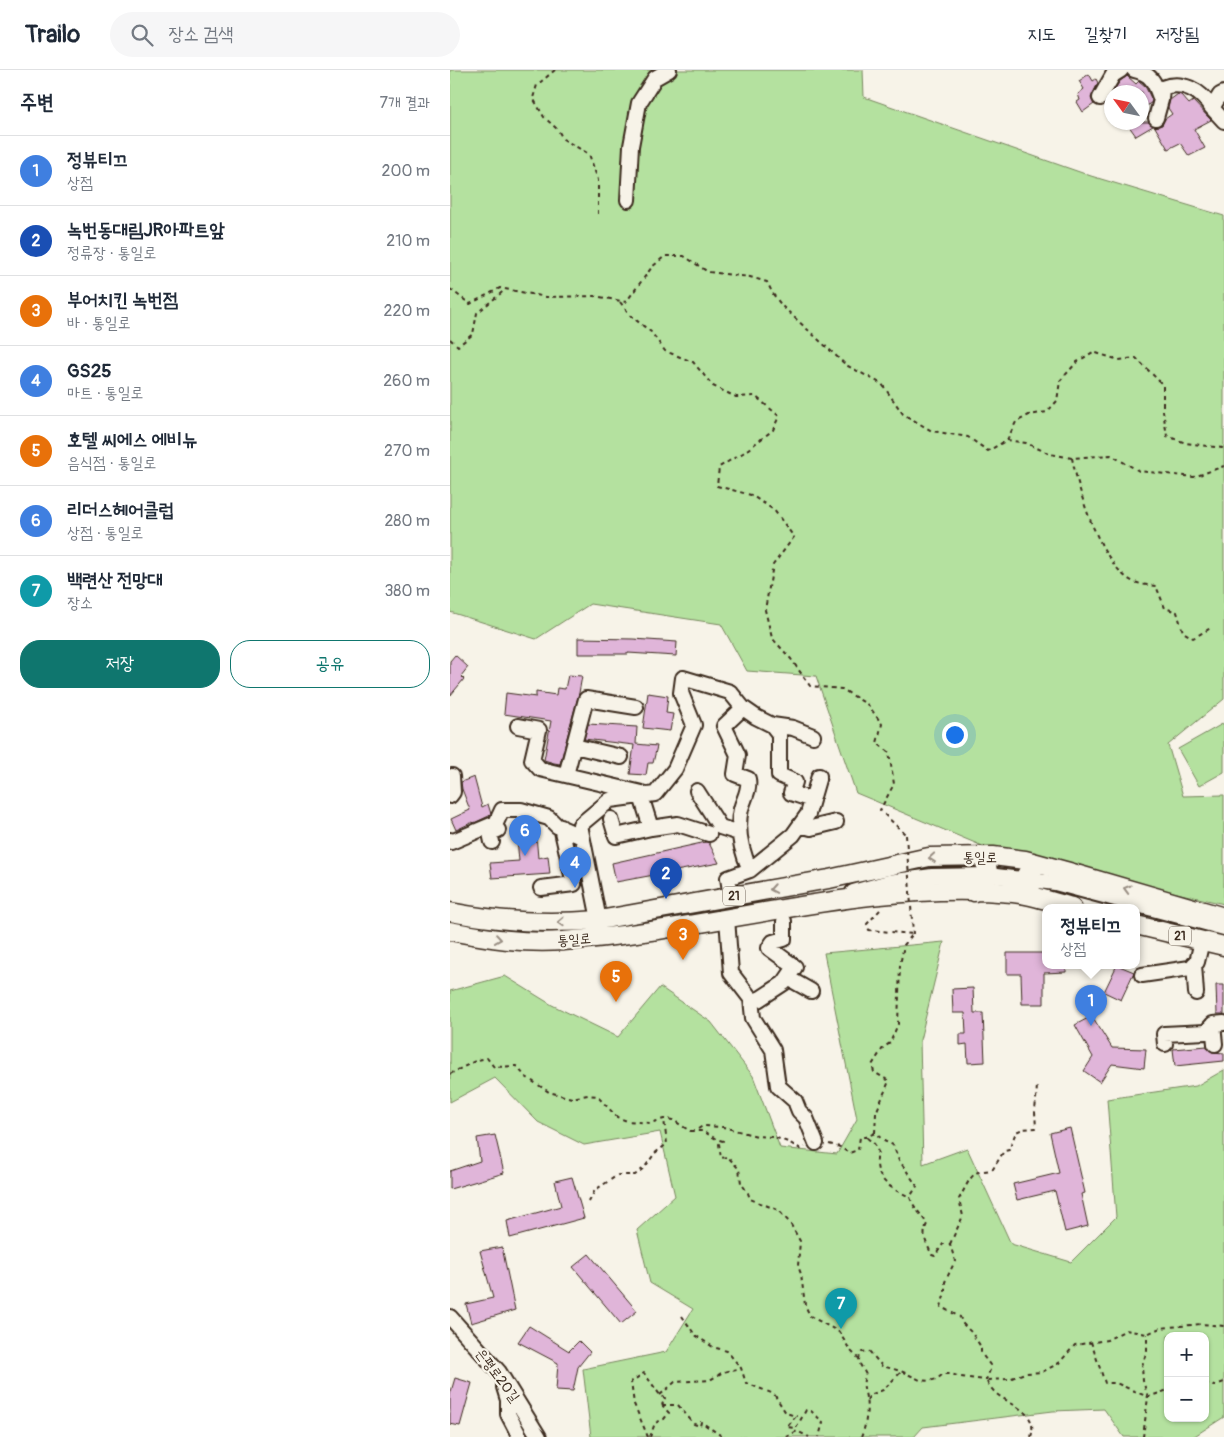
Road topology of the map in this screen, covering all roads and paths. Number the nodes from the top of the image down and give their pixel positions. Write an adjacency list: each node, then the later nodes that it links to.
1 (555, 70): 12 (path)
2 (670, 70): 11 (street)
3 (1121, 70): 6 (street)
4 (1134, 70): 7 (street)
5 (1224, 93): 8 (street)
6 (1100, 98)
7 (1161, 100): 8 (street); 9 (street)
8 (1212, 108): 10 (street)
9 (1156, 118)
10 (1224, 121)
11 (628, 200)
12 (598, 214)
13 (450, 289): 14 (path)
14 (506, 289): 15 (path); 16 (path)
15 (619, 301): 17 (path); 70 (path, bridge)
16 (450, 338)
17 (1007, 440): 18 (path); 19 (path)
18 (1224, 446)
19 (1072, 458): 20 (path); 21 (path)
20 (1224, 466)
21 (1211, 628)
22 (636, 706): 27 (street)
23 (743, 708): 24 (street); 34 (street); 41 (street)
24 (772, 725): 26 (street); 35 (street)
25 (518, 726): 30 (street)
26 (813, 736)
27 (574, 746): 28 (street); 30 (street)
28 (621, 756)
29 (452, 776): 33 (street)
30 (566, 776): 34 (street)
31 (819, 776): 35 (street)
32 (697, 791): 41 (street)
33 (450, 796)
34 (645, 796): 40 (street); 43 (street)
35 (812, 800): 38 (street)
36 (611, 819): 40 (street)
37 (836, 822): 38 (street)
38 (800, 825): 47 (street)
39 (561, 827): 43 (street); 44 (street); 52 (street)
40 (650, 828): 42 (street)
41 (739, 833): 47 (street)
42 (709, 834)
43 (582, 837): 65 (street, 통일로)
44 (450, 840)
45 (980, 856): 46 (main road, 통일로 / 21); 48 (main road, 통일로 / 21, one-way to 48); 49 (main road)
46 (1042, 865): 50 (main road); 63 (main road, 통일로 / 21, one-way to 46)
47 (750, 870): 54 (street)
48 (848, 875): 51 (street); 54 (main road, 통일로 / 21, one-way to 54)
49 (988, 875): 50 (street); 51 (street); 53 (main road)
50 (1026, 878): 55 (main road); 58 (street)
51 (890, 882): 56 (street)
52 (541, 888)
53 (974, 892): 55 (main road, 통일로 / 21); 56 (main road, 통일로 / 21)
54 (732, 897): 65 (main road, 통일로 / 21)
55 (1035, 897): 57 (main road, 통일로 / 21)
56 (816, 903): 64 (main road, 통일로 / 21)
57 (1061, 904)
58 (1134, 904)
59 (1140, 906): 61 (street)
60 (885, 907): 70 (path)
61 (1145, 907): 63 (street); 68 (street)
62 (450, 912): 65 (main road, 통일로 / 21, one-way to 62)
63 (1224, 917)
64 (727, 918): 69 (main road, 통일로 / 21, one-way to 64); 78 (street)
65 (599, 920)
66 (784, 921): 75 (street)
67 (1140, 926): 71 (main road, 21)
68 (1224, 928)
69 (450, 931)
70 (913, 934): 85 (path)
71 (1202, 941): 72 (main road, 21); 73 (street)
72 (1224, 946)
73 (1194, 964): 74 (street); 77 (street)
74 (1142, 975)
75 (788, 978): 76 (street); 78 (street)
76 (811, 991)
77 (1196, 994)
78 (751, 999): 87 (street)
79 (1218, 1024): 80 (street); 81 (street)
80 (1165, 1044)
81 (1215, 1044)
82 (450, 1074): 84 (path)
83 (1037, 1086): 89 (path)
84 (664, 1119): 88 (path); 95 (path)
85 (875, 1133)
86 (866, 1137): 89 (path)
87 (816, 1143)
88 (589, 1202)
89 (950, 1244): 99 (path)
90 (682, 1316): 96 (path)
91 (450, 1317): 98 (street, 은평로20길)
92 (1224, 1326): 93 (path)
93 (1147, 1334): 94 (path); 104 (path)
94 (1091, 1342): 99 (path); 104 (path)
95 (858, 1358): 97 (path); 105 (path)
96 (740, 1368): 103 (path); 113 (path)
97 (902, 1371): 99 (path); 105 (path)
98 (499, 1372): 107 (street); 108 (street, 은평로20길)
99 (986, 1380): 115 (path)
100 (1224, 1382): 101 (path)
101 (1209, 1384)
102 (1164, 1391): 104 (path)
103 (660, 1395): 106 (path); 109 (path)
104 (1148, 1397): 116 (path)
105 (867, 1400): 114 (path)
106 (662, 1405): 109 (path); 110 (path)
107 (520, 1437)
108 (539, 1437)
109 (649, 1437)
110 (723, 1437)
111 (786, 1437): 112 (path)
112 (809, 1437)
113 (819, 1437)
114 (861, 1437)
115 (1031, 1437)
116 (1143, 1437)

